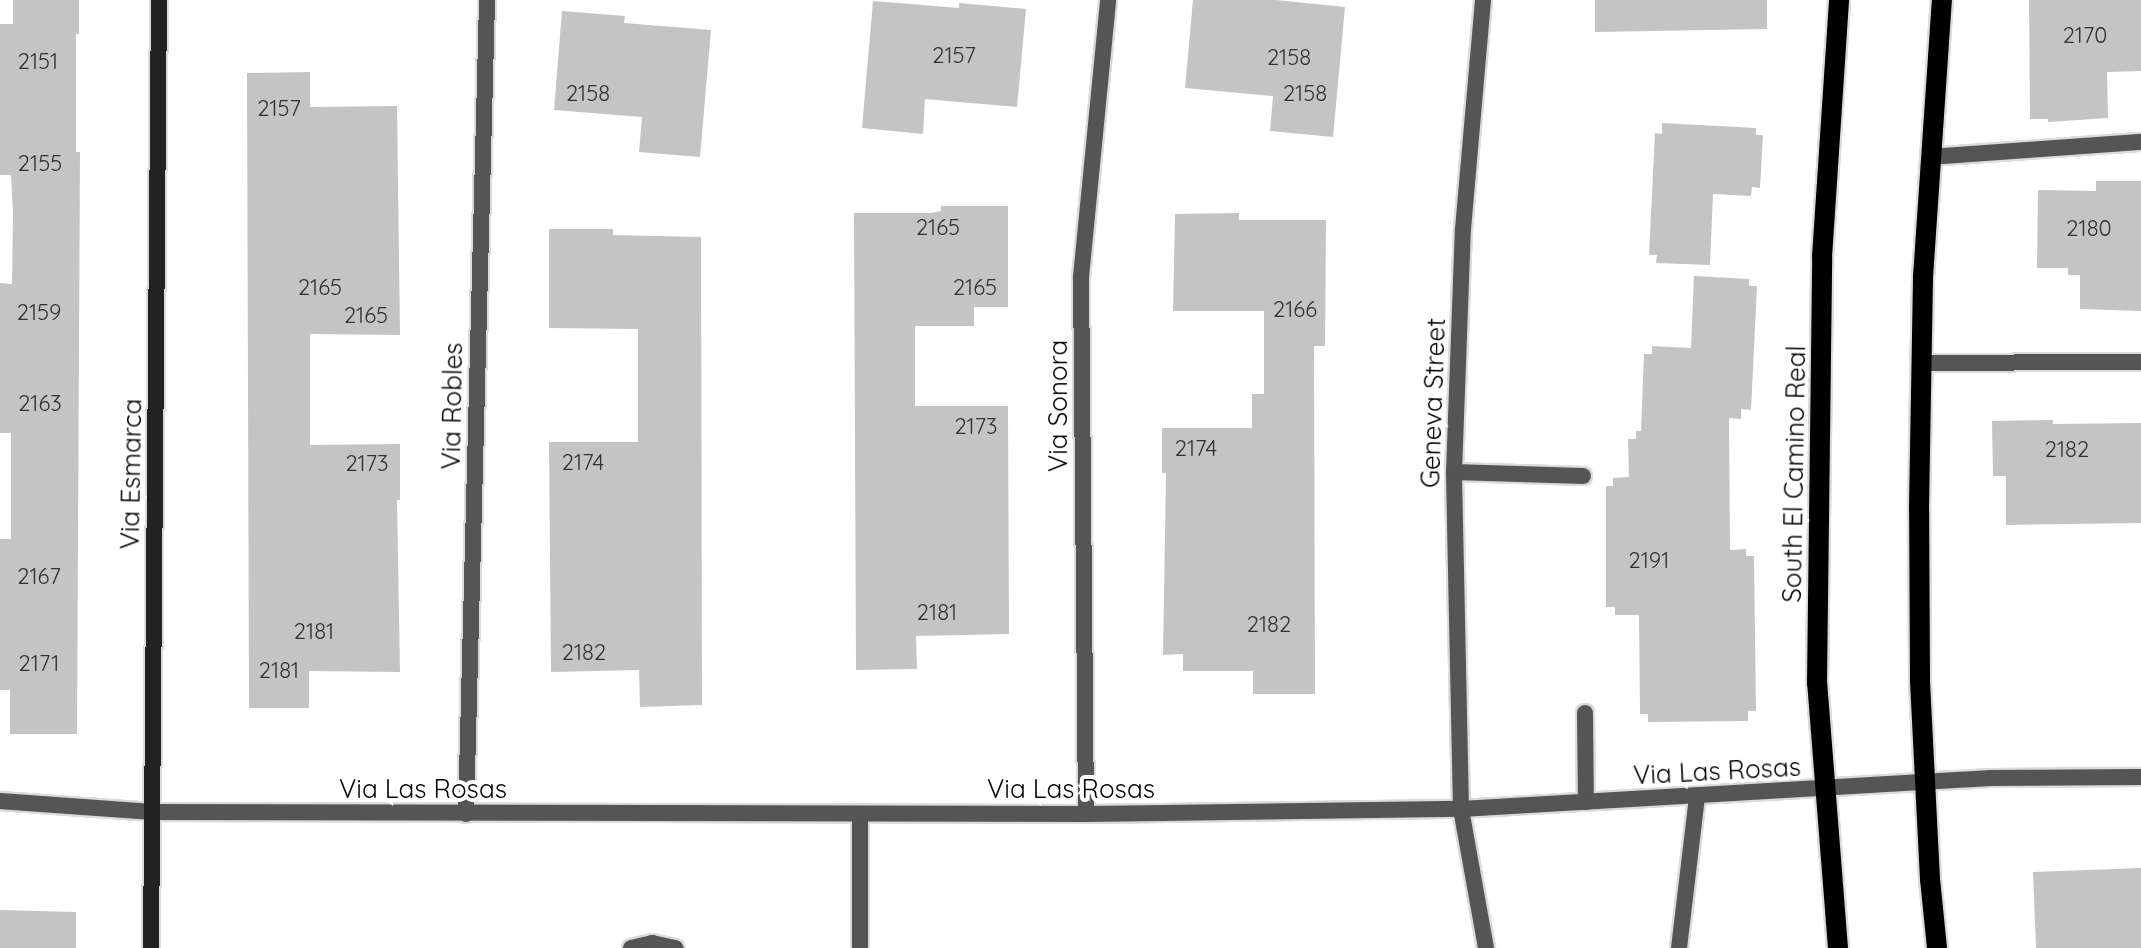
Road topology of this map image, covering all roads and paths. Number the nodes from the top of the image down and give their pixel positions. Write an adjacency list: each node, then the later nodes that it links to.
1 (159, 0): 21 (street, Via Esmarca)
2 (487, 0): 22 (street, Via Robles)
3 (1108, 0): 24 (street, Via Sonora)
4 (1483, 0): 11 (street, Geneva Street)
5 (1839, 0): 16 (main road, South El Camino Real)
6 (1942, 0): 8 (main road)
7 (2141, 142): 8 (street)
8 (1930, 157): 10 (main road)
9 (2141, 362): 10 (street)
10 (1920, 363): 15 (main road)
11 (1454, 472): 12 (street); 20 (street, Geneva Street)
12 (1583, 476)
13 (1585, 713): 19 (street)
14 (2141, 777): 15 (street, Via Las Rosas)
15 (1926, 784): 16 (street, Via Las Rosas); 32 (main road)
16 (1826, 790): 17 (street, Via Las Rosas); 31 (main road, South El Camino Real)
17 (1697, 796): 19 (street, Via Las Rosas); 30 (street)
18 (0, 801): 21 (street, Via Las Rosas)
19 (1586, 802): 20 (street, Via Las Rosas)
20 (1461, 809): 24 (street, Via Las Rosas); 29 (street, Geneva Street)
21 (152, 812): 22 (street, Via Las Rosas); 25 (street, Via Esmarca)
22 (466, 814): 23 (street, Via Las Rosas)
23 (860, 814): 24 (street, Via Las Rosas); 28 (street)
24 (1086, 814)
25 (151, 948)
26 (631, 948): 27 (street)
27 (675, 948)
28 (860, 948)
29 (1486, 948)
30 (1679, 948)
31 (1838, 948)
32 (1937, 948)

